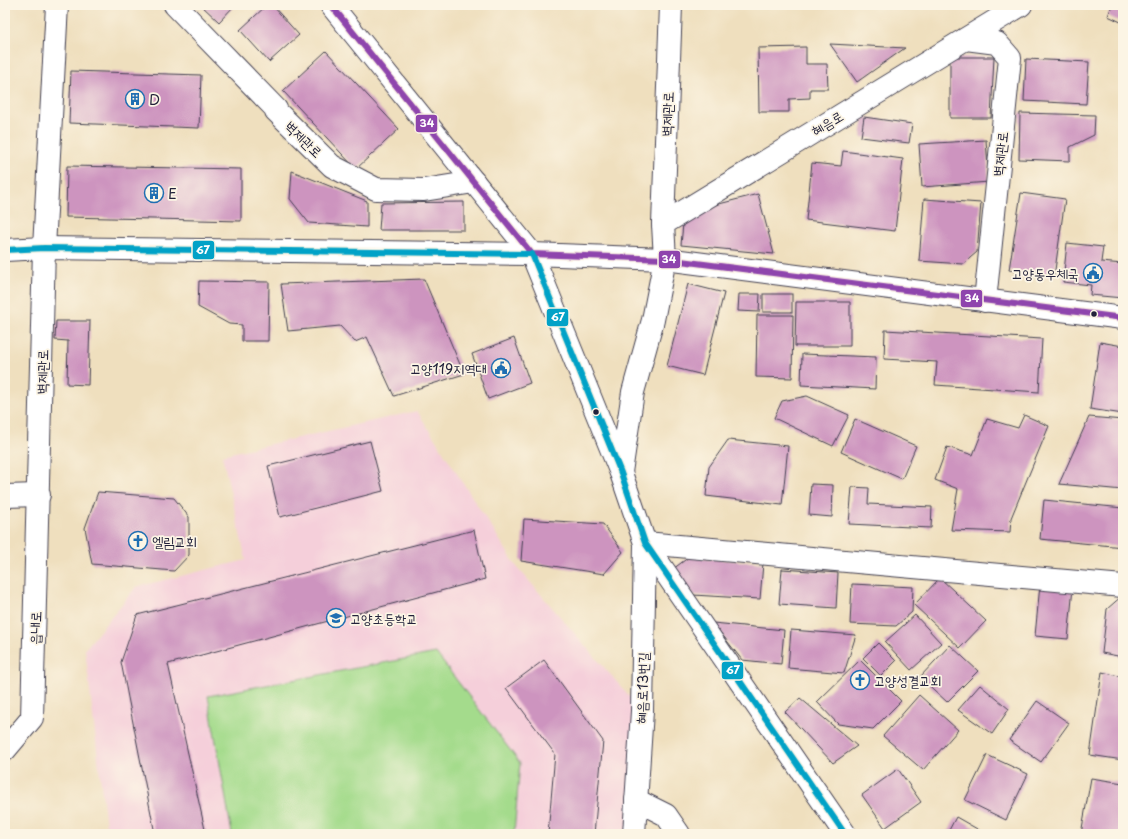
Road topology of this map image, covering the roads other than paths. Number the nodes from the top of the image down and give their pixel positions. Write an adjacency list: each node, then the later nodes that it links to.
1 (57, 5): 9 (street, 벽제관로)
2 (175, 5): 7 (street, 벽제관로)
3 (331, 5): 7 (street)
4 (671, 5): 8 (street, 벽제관로)
5 (1021, 5): 6 (street, 혜음로)
6 (966, 39): 8 (street, 혜음로); 13 (street, 벽제관로)
7 (474, 182): 11 (street)
8 (663, 224): 12 (street)
9 (44, 248): 10 (street); 11 (street); 16 (street, 벽제관로)
10 (5, 250)
11 (532, 254): 12 (street); 15 (street)
12 (665, 259): 13 (street); 15 (street)
13 (985, 300): 14 (street)
14 (1123, 318)
15 (621, 473): 18 (street)
16 (39, 495): 17 (street); 20 (street, 읍내로)
17 (5, 496)
18 (644, 542): 19 (street); 21 (street, 혜음로13번길); 24 (street)
19 (1123, 586)
20 (5, 750)
21 (636, 800): 22 (street, 혜음로13번길); 23 (street)
22 (634, 834)
23 (680, 834)
24 (845, 834)

